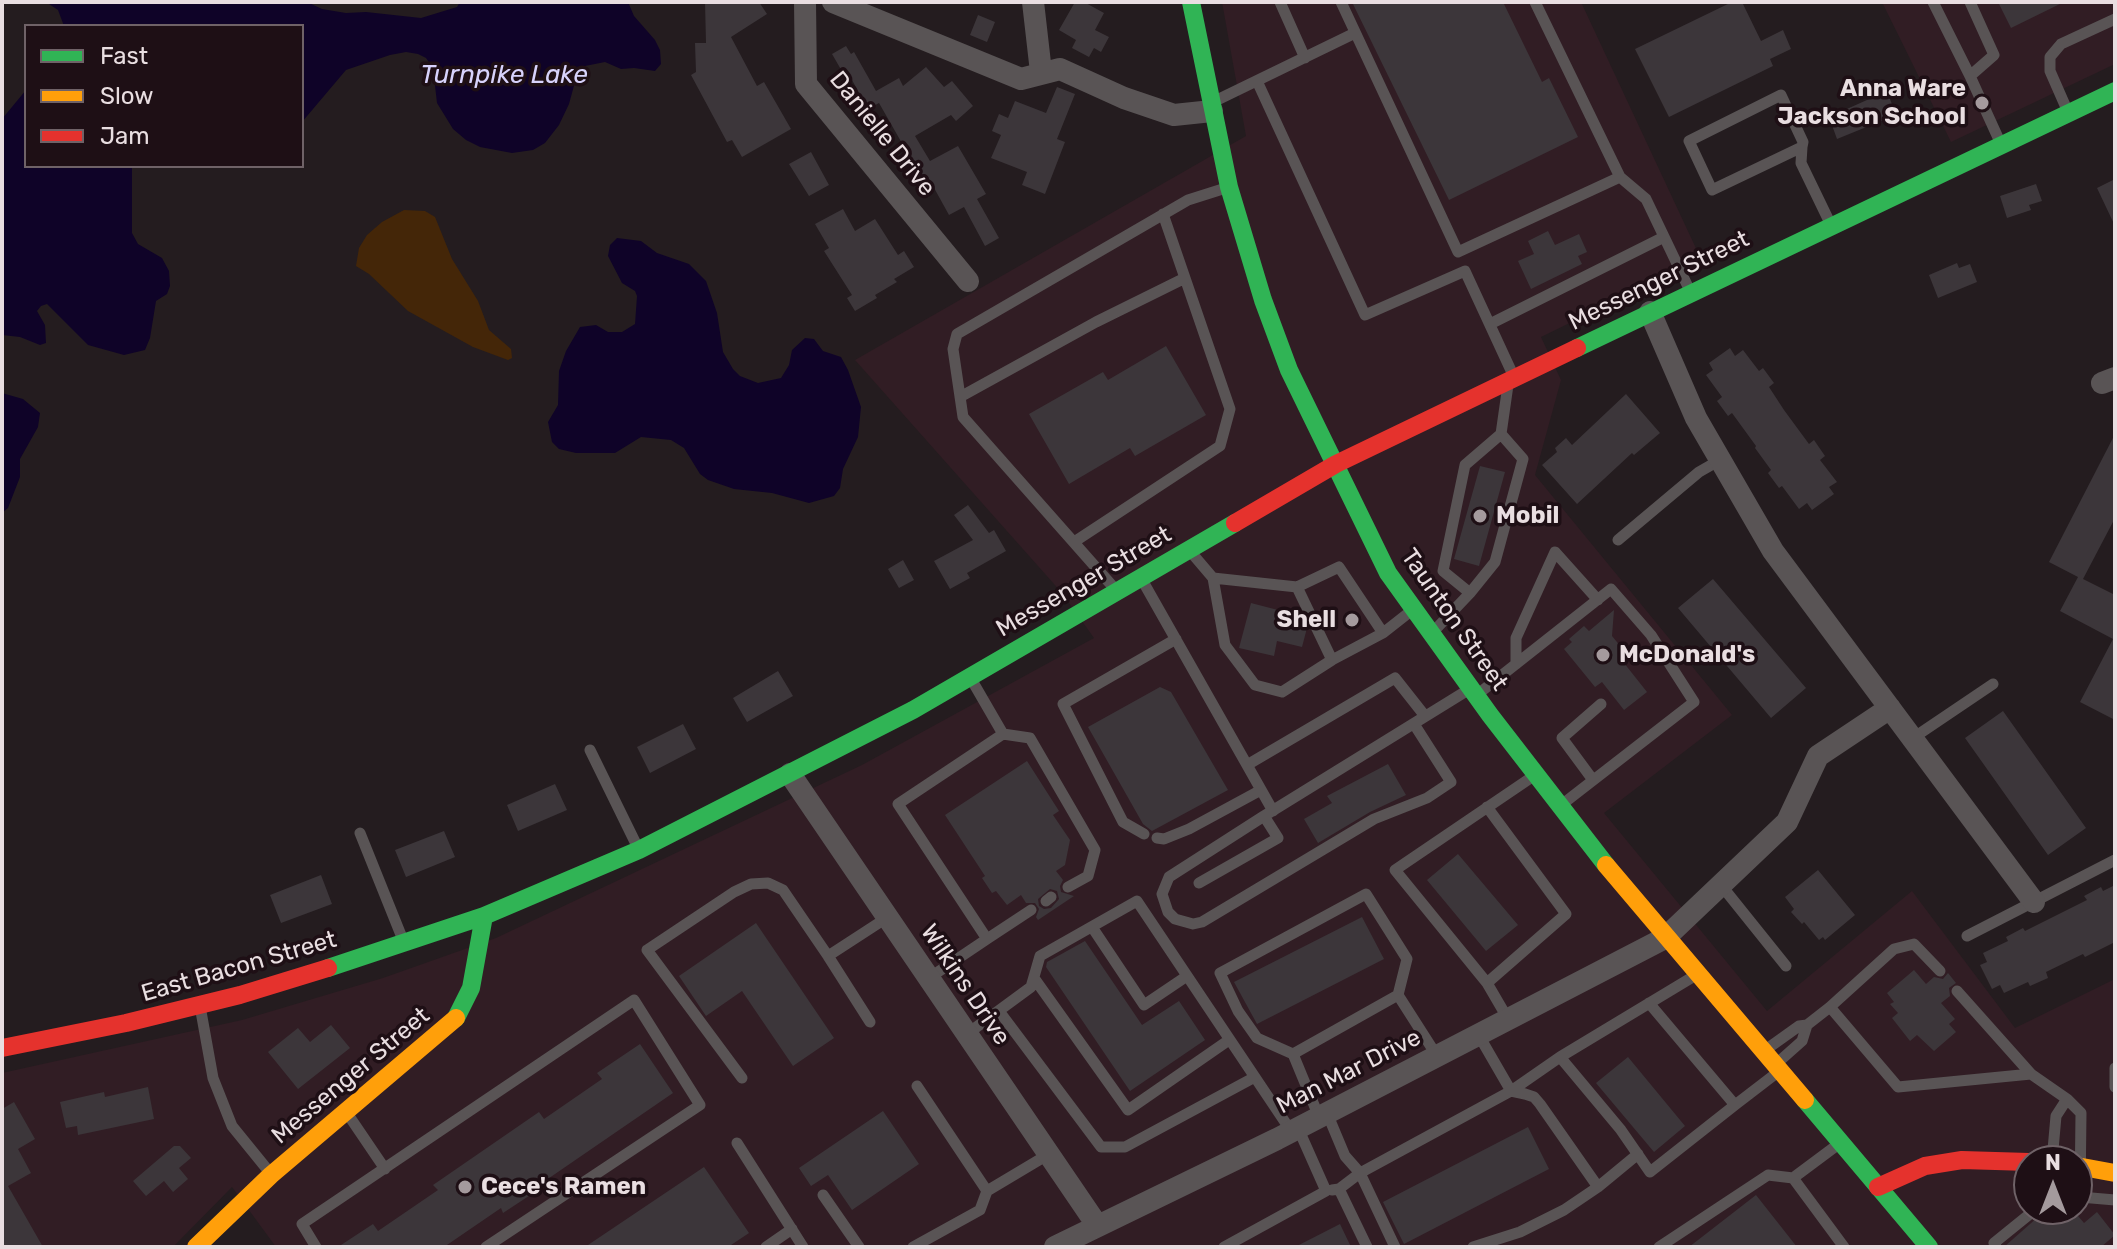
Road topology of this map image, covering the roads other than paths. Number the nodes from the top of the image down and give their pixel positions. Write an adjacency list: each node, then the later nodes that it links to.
1 (805, 2): 29 (street, Danielle Drive)
2 (833, 2): 13 (street)
3 (1033, 2): 13 (street)
4 (1191, 2): 17 (main road, Taunton Street)
5 (1280, 2): 12 (lane)
6 (1341, 2): 11 (lane)
7 (1535, 2): 21 (lane)
8 (1933, 2): 14 (lane)
9 (1970, 2): 14 (lane)
10 (2115, 19): 18 (lane)
11 (1355, 33): 12 (lane); 26 (lane)
12 (1305, 58): 15 (lane)
13 (1041, 72): 17 (street)
14 (1970, 76): 19 (lane)
15 (1257, 81): 17 (lane); 27 (lane)
16 (2115, 91): 18 (main road, Messenger Street)
17 (1211, 107): 22 (main road, Taunton Street)
18 (2068, 112): 19 (main road, Messenger Street)
19 (2001, 144): 24 (main road, Messenger Street)
20 (1802, 147): 20 (lane); 24 (lane)
21 (1620, 177): 25 (lane); 26 (lane)
22 (1229, 187): 23 (lane); 37 (main road, Taunton Street)
23 (1163, 214): 28 (lane); 34 (lane)
24 (1831, 225): 30 (main road, Messenger Street)
25 (1664, 237): 30 (lane); 32 (lane)
26 (1458, 252): 27 (lane)
27 (1465, 271): 32 (lane)
28 (1185, 278): 34 (lane); 39 (lane)
29 (968, 281)
30 (1690, 292): 31 (main road, Messenger Street)
31 (1650, 312): 33 (main road, Messenger Street); 36 (street)
32 (1490, 324): 33 (lane)
33 (1512, 379): 35 (lane); 37 (main road, Messenger Street)
34 (960, 397): 39 (lane)
35 (1501, 434): 45 (lane); 45 (lane)
36 (1720, 460): 38 (lane); 57 (street)
37 (1336, 464): 40 (main road, Messenger Street); 47 (main road, Taunton Street)
38 (1618, 540)
39 (1074, 542): 44 (lane)
40 (1189, 550): 41 (main road, Messenger Street); 42 (lane)
41 (1141, 578): 44 (main road, Messenger Street); 50 (lane)
42 (1213, 578): 43 (lane); 51 (lane)
43 (1297, 587): 49 (lane); 51 (lane)
44 (1117, 591): 53 (main road, Messenger Street)
45 (1470, 593): 48 (lane)
46 (1598, 600): 52 (lane); 52 (lane); 66 (lane)
47 (1414, 608): 48 (main road, Taunton Street); 49 (lane)
48 (1433, 632): 55 (main road, Taunton Street)
49 (1383, 633): 51 (lane)
50 (1176, 639): 63 (lane); 72 (lane)
51 (1332, 660)
52 (1516, 664): 55 (lane)
53 (970, 677): 60 (lane); 64 (main road, Messenger Street)
54 (1993, 684): 61 (lane)
55 (1474, 692): 58 (lane); 65 (main road, Taunton Street)
56 (1601, 704): 66 (lane)
57 (1890, 708): 61 (street); 77 (street, Man Mar Drive)
58 (1425, 716): 59 (lane); 63 (lane)
59 (1414, 724): 70 (lane); 70 (lane)
60 (1003, 734): 78 (lane); 86 (lane)
61 (1913, 738): 79 (street)
62 (590, 750): 74 (lane)
63 (1247, 765): 67 (lane)
64 (790, 774): 74 (main road, Messenger Street); 82 (street, Wilkins Drive)
65 (1536, 774): 68 (main road, Taunton Street); 69 (lane)
66 (1593, 780): 68 (lane)
67 (1261, 790): 70 (lane); 73 (lane)
68 (1560, 806): 85 (main road, Taunton Street)
69 (1487, 807): 95 (lane); 95 (lane)
70 (1268, 814): 76 (lane)
71 (360, 833): 87 (lane)
72 (1144, 834)
73 (1157, 838)
74 (639, 850): 81 (main road, Messenger Street)
75 (2115, 860): 79 (lane)
76 (1199, 883)
77 (1721, 885): 85 (street, Man Mar Drive); 89 (lane)
78 (1068, 887)
79 (2034, 902): 84 (lane)
80 (1031, 910): 86 (lane)
81 (484, 916): 87 (main road, East Bacon Street); 122 (main road, Messenger Street)
82 (888, 917): 88 (lane); 93 (street, Wilkins Drive)
83 (1092, 927): 92 (lane); 92 (lane); 94 (lane)
84 (1967, 936)
85 (1665, 938): 91 (main road, Taunton Street); 102 (street, Man Mar Drive)
86 (987, 939): 93 (lane)
87 (404, 944): 99 (main road, East Bacon Street)
88 (828, 956): 103 (lane); 116 (lane)
89 (1786, 966)
90 (1940, 971): 100 (lane)
91 (1697, 975): 98 (lane); 112 (main road, Taunton Street)
92 (1187, 976): 107 (lane)
93 (929, 978): 105 (street, Wilkins Drive)
94 (1034, 978): 101 (lane); 107 (lane)
95 (1487, 983): 102 (lane)
96 (1957, 991): 114 (lane)
97 (1398, 995): 109 (lane); 109 (lane); 110 (lane)
98 (1649, 1003): 111 (lane); 121 (lane)
99 (200, 1005): 108 (main road, East Bacon Street); 136 (lane)
100 (1830, 1007): 104 (lane); 114 (lane)
101 (999, 1011): 105 (lane); 115 (lane)
102 (1508, 1019): 106 (street, Man Mar Drive)
103 (870, 1022)
104 (1807, 1025): 112 (lane); 112 (lane)
105 (967, 1034): 129 (street, Wilkins Drive)
106 (1478, 1034): 110 (street, Man Mar Drive); 119 (lane)
107 (1229, 1040): 115 (lane)
108 (2, 1048)
109 (1293, 1054): 123 (lane)
110 (1437, 1056): 123 (street, Man Mar Drive)
111 (1560, 1057): 119 (lane); 130 (lane)
112 (1772, 1062): 121 (lane); 125 (main road, Taunton Street)
113 (2115, 1068): 118 (lane)
114 (2031, 1074): 120 (lane)
115 (1255, 1077): 124 (lane)
116 (742, 1078)
117 (917, 1086): 141 (lane)
118 (2115, 1087)
119 (1511, 1091): 134 (lane); 138 (lane)
120 (2067, 1099): 127 (lane); 128 (lane)
121 (1735, 1105): 130 (lane)
122 (346, 1112): 132 (lane); 136 (main road, Messenger Street)
123 (1323, 1115): 124 (street, Man Mar Drive); 134 (lane)
124 (1295, 1130): 140 (lane); 145 (street, Man Mar Drive)
125 (1835, 1136): 137 (lane); 139 (main road, Taunton Street)
126 (737, 1143): 147 (lane)
127 (2053, 1145)
128 (2079, 1145)
129 (1049, 1154): 141 (lane); 145 (street, Wilkins Drive)
130 (1638, 1154): 138 (lane)
131 (2013, 1162): 139 (main road)
132 (385, 1169): 149 (lane); 150 (lane)
133 (2093, 1169): 135 (main road)
134 (1360, 1173): 140 (lane); 158 (lane)
135 (2115, 1173)
136 (271, 1175): 148 (main road, Messenger Street)
137 (1793, 1178): 160 (lane); 161 (lane)
138 (1598, 1187): 159 (lane)
139 (1878, 1187): 162 (main road, Taunton Street)
140 (1332, 1190): 156 (lane); 157 (lane)
141 (987, 1191): 154 (lane)
142 (823, 1195): 153 (lane)
143 (2093, 1198): 144 (lane)
144 (2115, 1200)
145 (1097, 1225): 155 (street, Man Mar Drive)
146 (2016, 1225): 163 (lane)
147 (792, 1229): 151 (lane); 152 (lane)
148 (196, 1247)
149 (316, 1247)
150 (486, 1247)
151 (766, 1247)
152 (803, 1247)
153 (859, 1247)
154 (913, 1247)
155 (1055, 1247)
156 (1224, 1247)
157 (1367, 1247)
158 (1395, 1247)
159 (1473, 1247)
160 (1659, 1247)
161 (1844, 1247)
162 (1929, 1247)
163 (1996, 1247)

